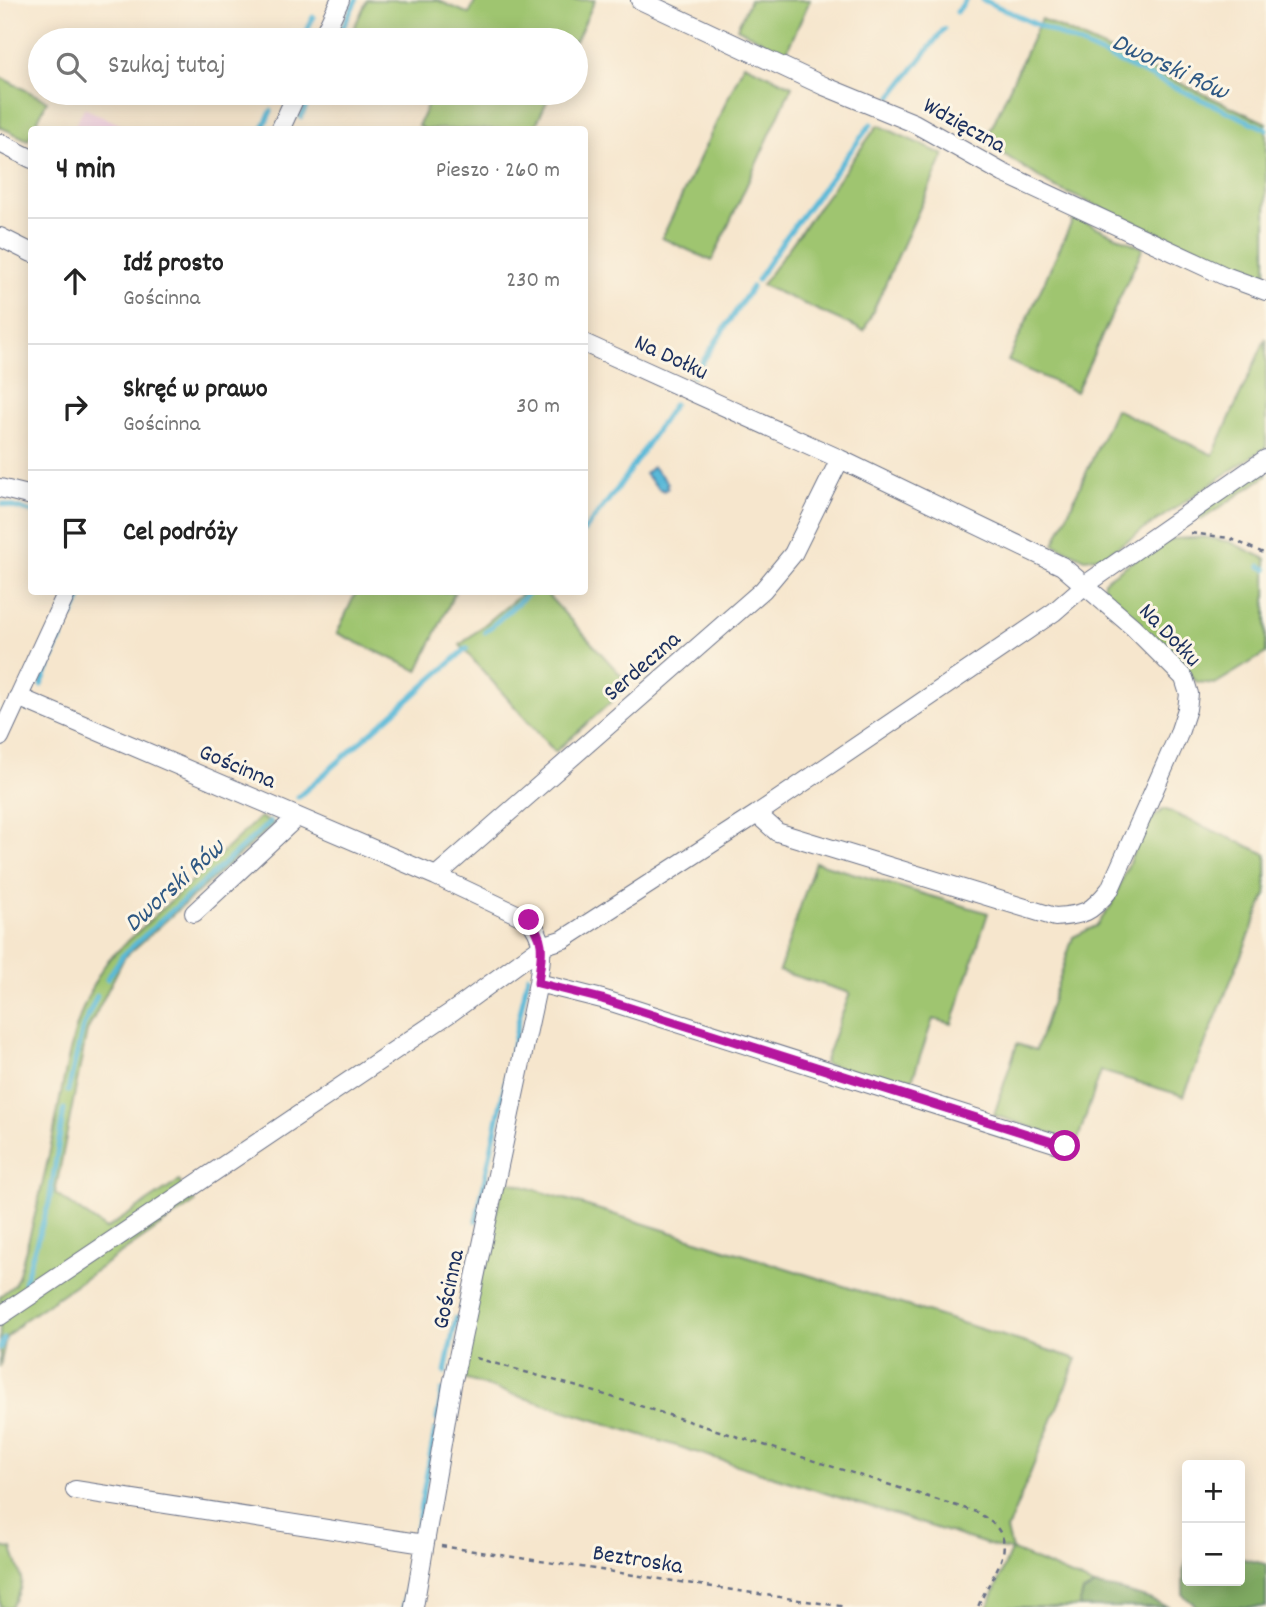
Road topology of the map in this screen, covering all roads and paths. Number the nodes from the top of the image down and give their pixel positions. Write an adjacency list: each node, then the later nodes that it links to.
1 (340, 0): 3 (street)
2 (639, 0): 10 (street, Wdzięczna)
3 (327, 28)
4 (291, 105): 5 (street)
5 (282, 126)
6 (0, 143): 7 (street)
7 (28, 157)
8 (0, 237): 9 (street)
9 (28, 251)
10 (1266, 291)
11 (588, 345): 13 (street, Na Dołku)
12 (1266, 459): 16 (street)
13 (840, 460): 18 (street, Na Dołku); 24 (street, Serdeczna)
14 (0, 488): 15 (street)
15 (28, 495)
16 (1167, 529): 17 (path); 18 (street)
17 (1266, 554)
18 (1085, 585): 22 (street); 22 (street, Na Dołku)
19 (66, 595): 20 (street)
20 (18, 697): 21 (street); 23 (street, Gościnna)
21 (0, 737)
22 (757, 814): 26 (street)
23 (297, 817): 24 (street, Gościnna); 25 (street)
24 (436, 876): 26 (street, Gościnna)
25 (194, 913)
26 (542, 946): 27 (street, Gościnna); 29 (street)
27 (538, 983): 28 (street); 30 (street, Gościnna)
28 (1065, 1146)
29 (0, 1316)
30 (459, 1353): 32 (street, Gościnna); 35 (path)
31 (75, 1490): 32 (street)
32 (424, 1544): 33 (street, Gościnna); 34 (path, Beztroska)
33 (414, 1607)
34 (846, 1607)
35 (978, 1607)

